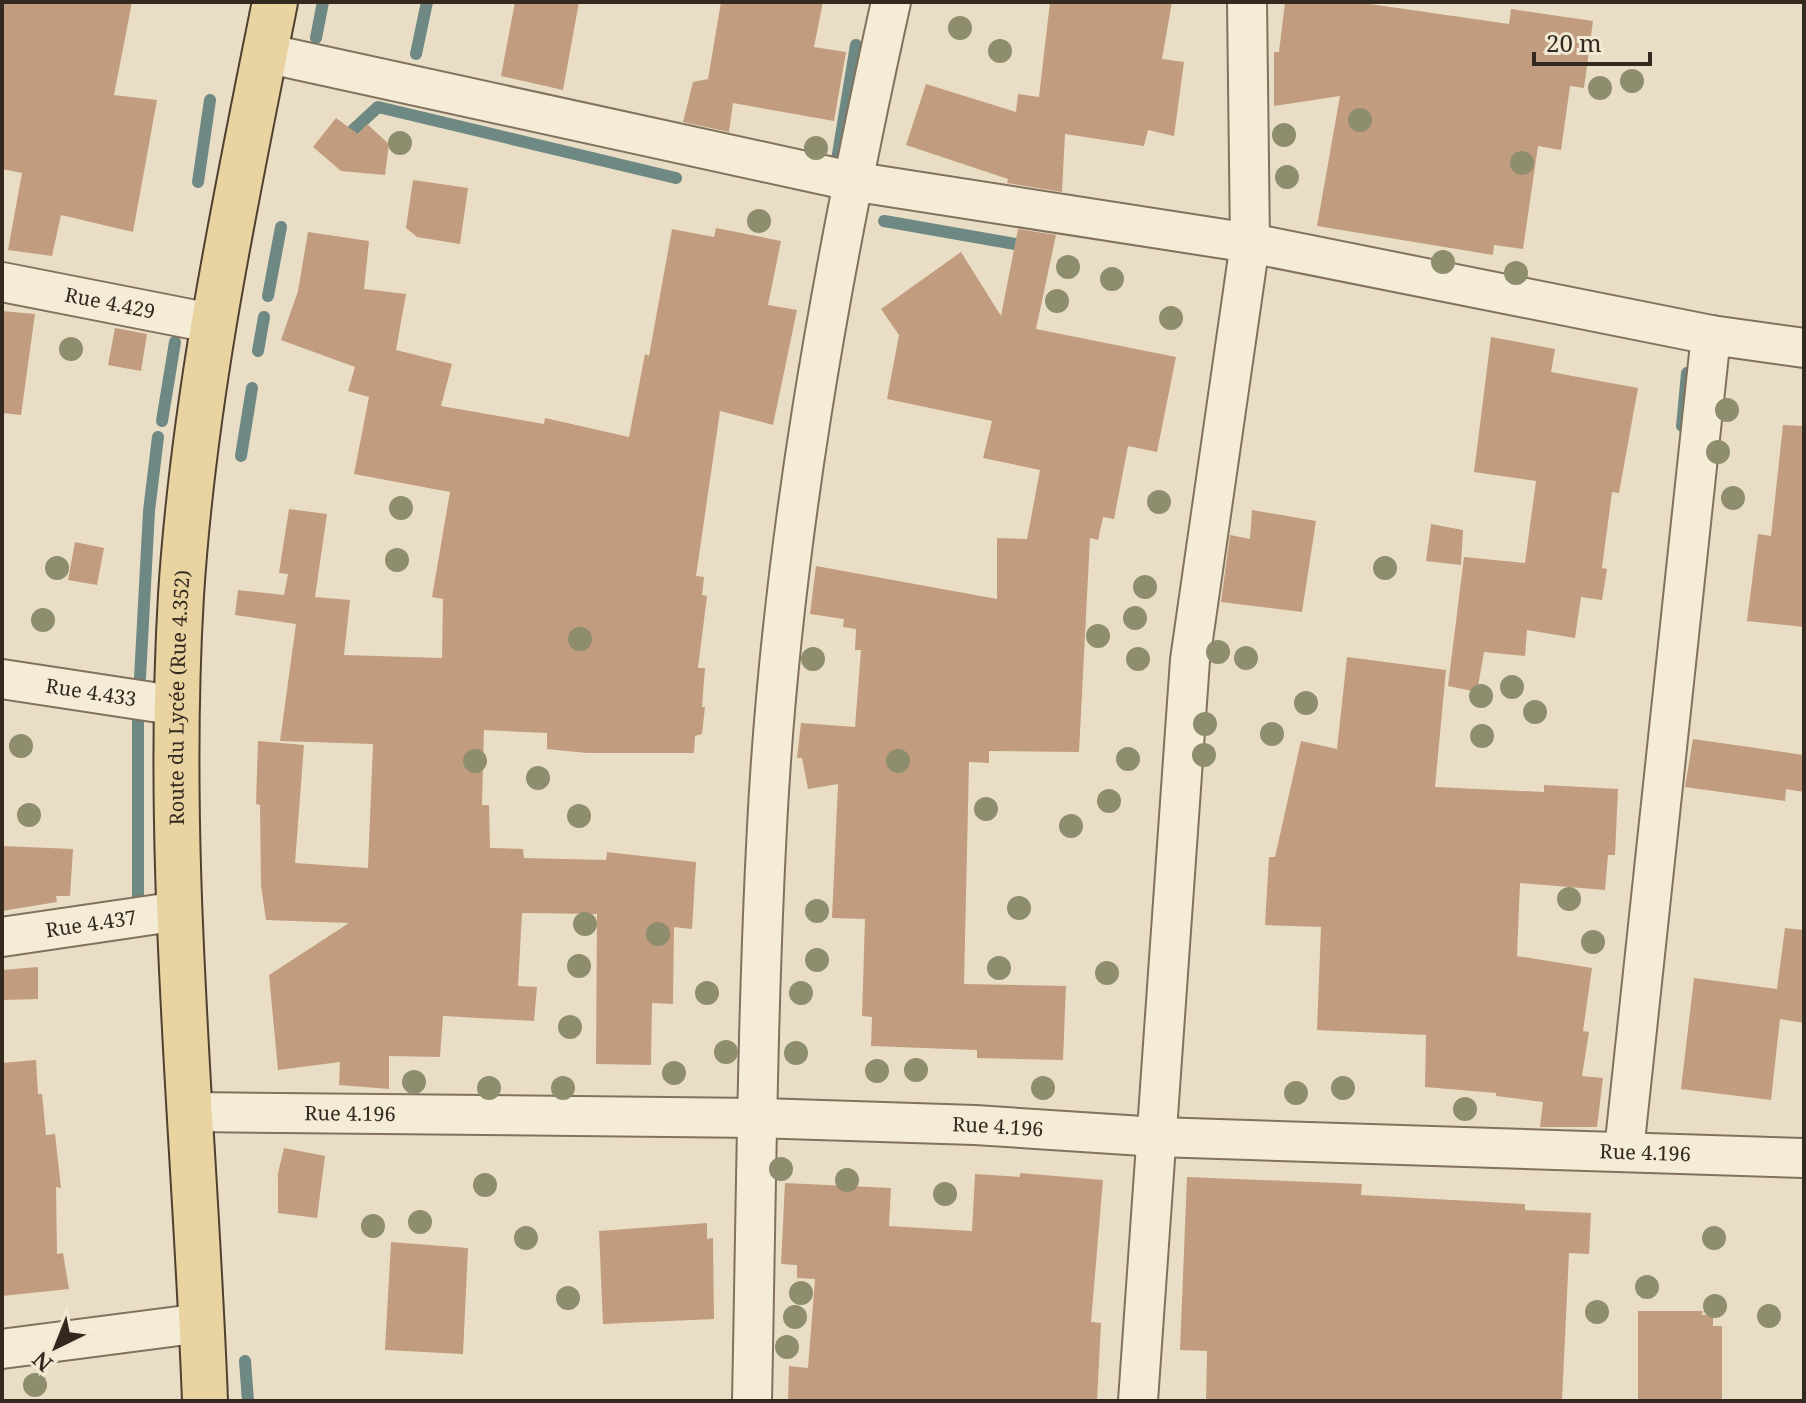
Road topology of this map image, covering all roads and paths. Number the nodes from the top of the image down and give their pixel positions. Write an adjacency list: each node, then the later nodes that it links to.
1 (275, 2): 4 (main road, Route du Lycée (Rue 4.352))
2 (891, 2): 5 (street)
3 (1247, 2): 6 (street)
4 (265, 53): 5 (street); 8 (main road, Route du Lycée (Rue 4.352))
5 (851, 181): 6 (street); 16 (street)
6 (1250, 243): 9 (street); 17 (street)
7 (2, 282): 8 (street, Rue 4.429)
8 (216, 324): 12 (main road, Route du Lycée (Rue 4.352))
9 (1711, 335): 10 (street); 18 (street)
10 (1804, 348)
11 (2, 679): 12 (street, Rue 4.433)
12 (179, 706): 13 (main road, Route du Lycée (Rue 4.352))
13 (179, 911): 14 (street, Rue 4.437); 15 (main road, Route du Lycée (Rue 4.352))
14 (2, 937)
15 (192, 1112): 16 (street, Rue 4.196); 20 (main road, Route du Lycée (Rue 4.352))
16 (758, 1118): 17 (street, Rue 4.196); 23 (street)
17 (1158, 1137): 18 (street, Rue 4.196); 24 (street)
18 (1624, 1151): 19 (street, Rue 4.196)
19 (1804, 1158)
20 (202, 1323): 21 (street); 22 (main road, Route du Lycée (Rue 4.352))
21 (2, 1349)
22 (205, 1401)
23 (752, 1401)
24 (1138, 1401)

